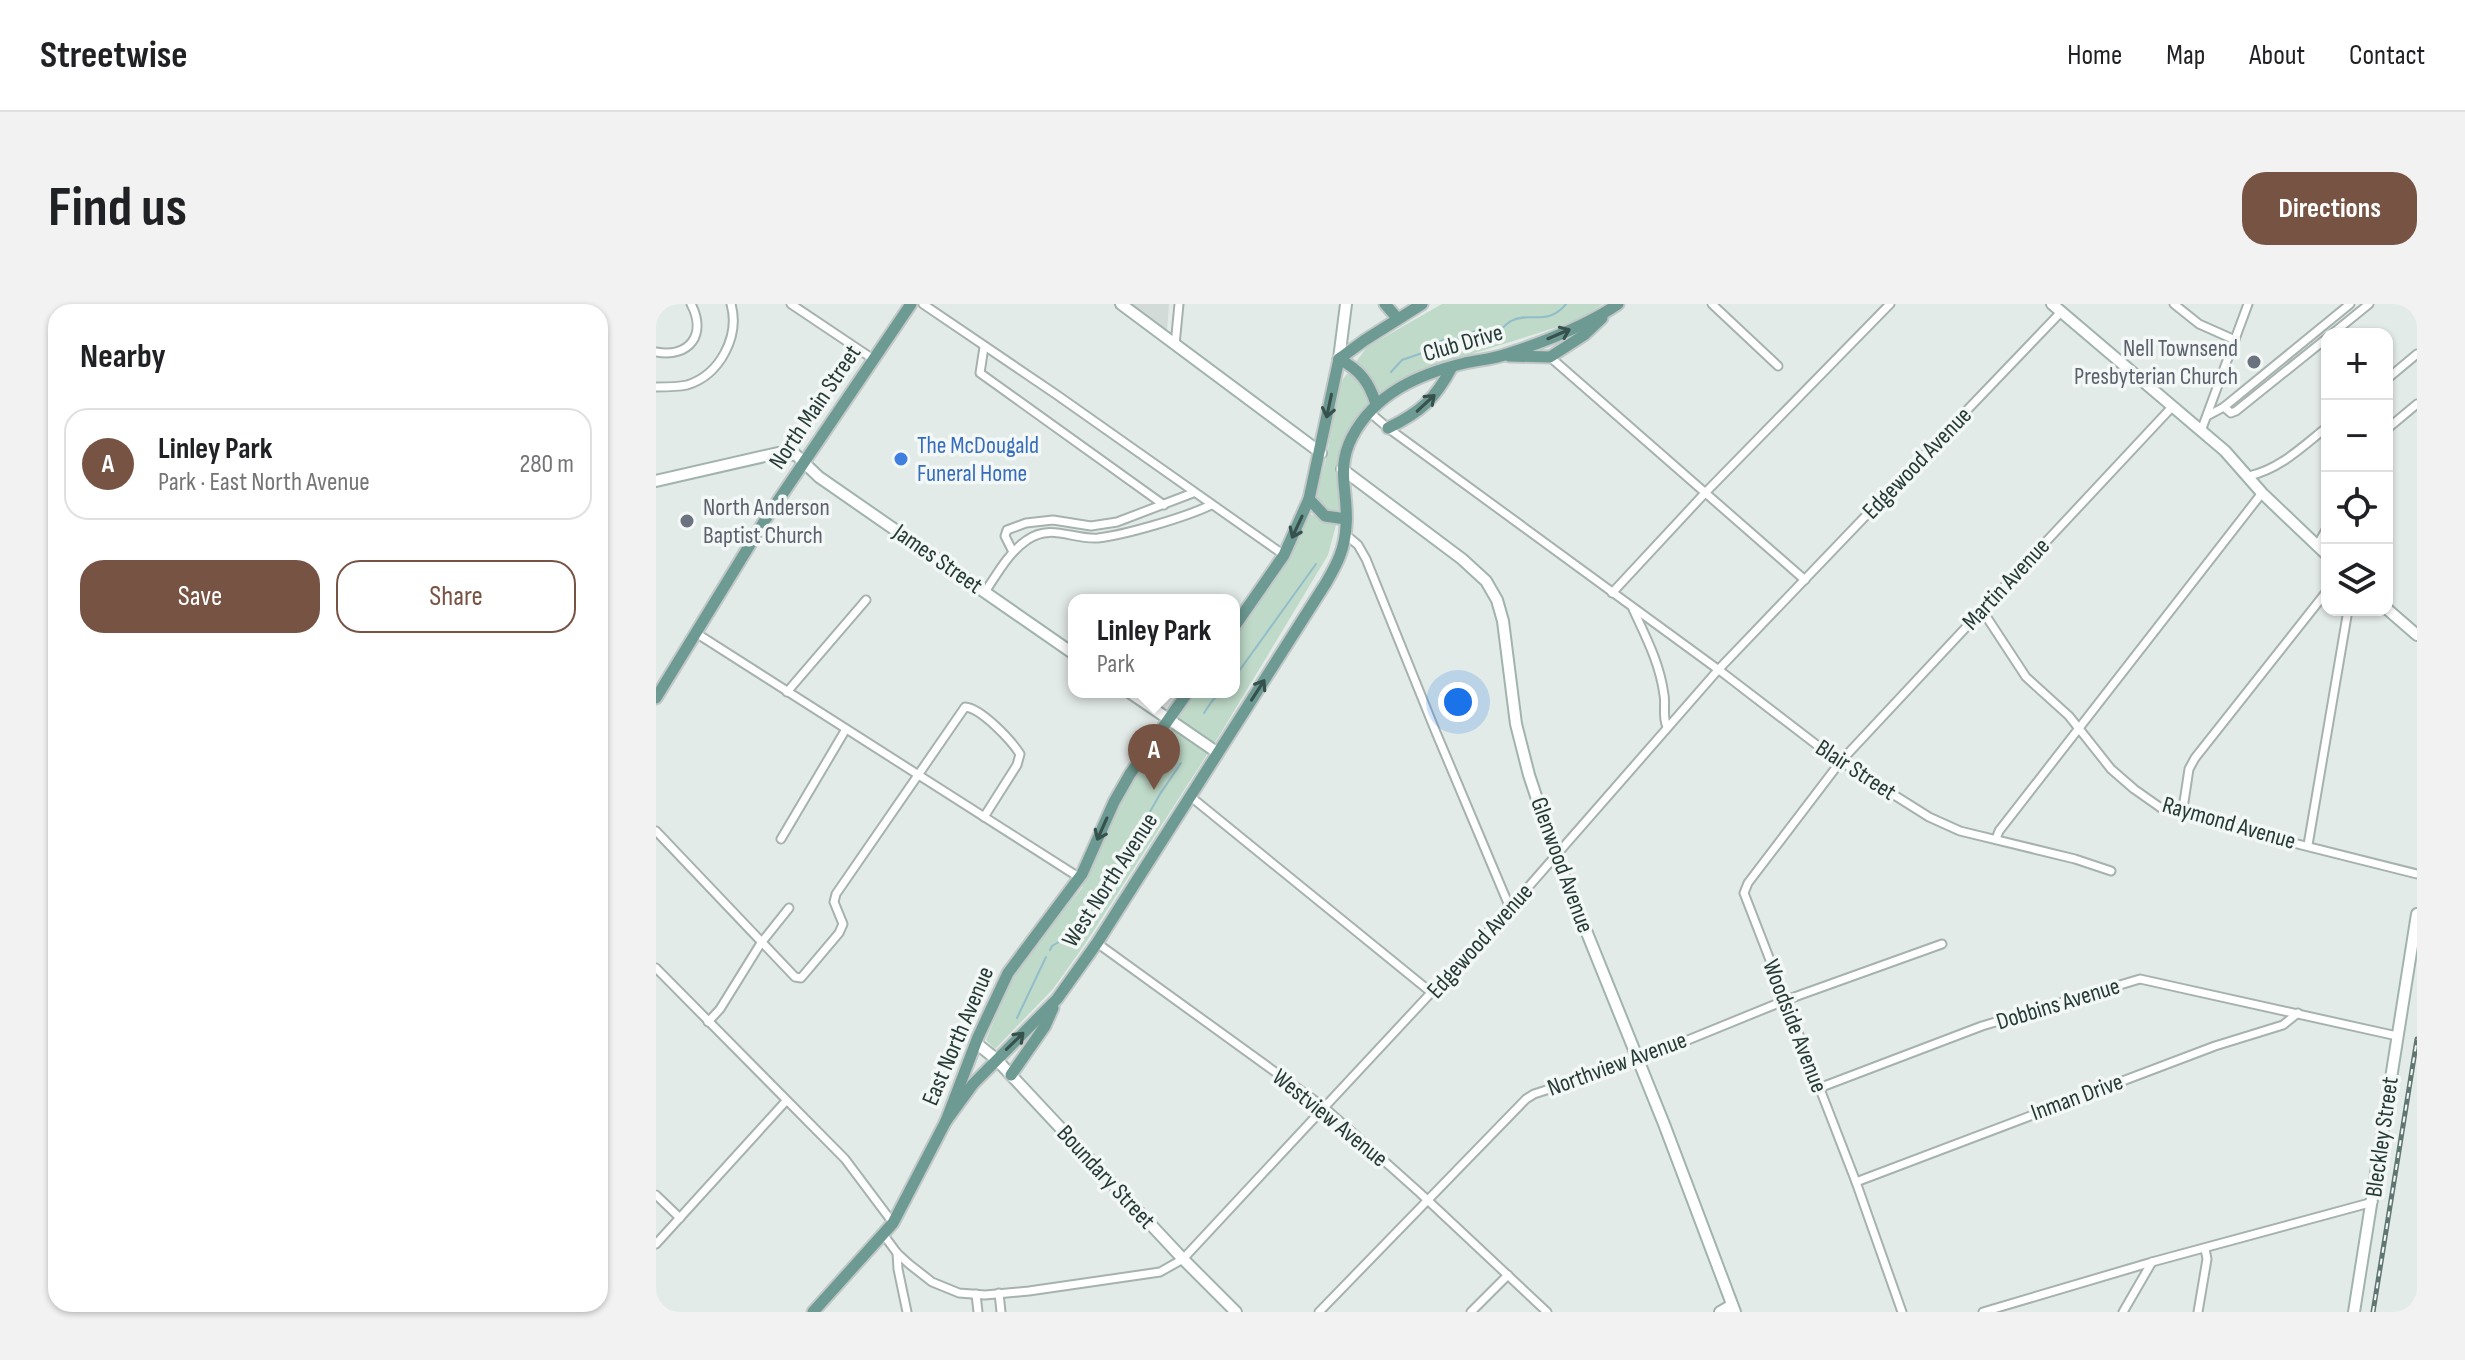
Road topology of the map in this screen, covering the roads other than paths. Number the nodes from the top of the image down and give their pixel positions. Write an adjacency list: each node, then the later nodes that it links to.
1 (691, 304): 26 (street)
2 (731, 304): 35 (street)
3 (791, 304): 30 (street)
4 (911, 304): 30 (main road, North Main Street)
5 (923, 304): 25 (street)
6 (1121, 304): 24 (street)
7 (1179, 304): 24 (street)
8 (1346, 304): 31 (street)
9 (1385, 304): 20 (main road)
10 (1422, 304): 20 (main road)
11 (1712, 304): 32 (street)
12 (1890, 304): 51 (street)
13 (2052, 304): 19 (street)
14 (2174, 304): 22 (street)
15 (2248, 304): 22 (street)
16 (2350, 304): 38 (street)
17 (2369, 304): 21 (street)
18 (1615, 306): 28 (main road, Club Drive, one-way to 18); 29 (main road)
19 (2065, 308): 37 (street); 63 (street, Edgewood Avenue)
20 (1398, 319): 31 (main road)
21 (2339, 328)
22 (2235, 340): 40 (street)
23 (2321, 343): 38 (street)
24 (1175, 345): 45 (street)
25 (984, 347): 50 (street); 54 (street)
26 (656, 352)
27 (2417, 354): 34 (street)
28 (1504, 355): 29 (main road); 33 (main road, Club Drive)
29 (1550, 357): 51 (street)
30 (873, 359): 46 (main road, North Main Street)
31 (1339, 359): 39 (main road); 45 (main road, one-way to 45)
32 (1778, 366)
33 (1452, 367): 39 (main road, Club Drive); 42 (main road, one-way to 33)
34 (2393, 374)
35 (656, 387)
36 (2417, 404): 41 (street)
37 (2172, 407): 43 (street); 69 (street, Martin Avenue)
38 (2224, 407): 40 (street)
39 (1372, 408): 42 (street, Blair Street); 47 (main road)
40 (2207, 416): 43 (street)
41 (2393, 424)
42 (1388, 428): 65 (street, Blair Street)
43 (2201, 431): 48 (street)
44 (2321, 432): 48 (street)
45 (1321, 453): 53 (main road)
46 (804, 461): 49 (street); 64 (street, James Street); 73 (main road, North Main Street)
47 (1342, 469): 56 (main road, West North Avenue); 95 (street, Glenwood Avenue)
48 (2249, 476): 52 (street)
49 (656, 481)
50 (1193, 493): 54 (street); 55 (street)
51 (1705, 493): 63 (street); 65 (street)
52 (2262, 493): 59 (street); 84 (street)
53 (1309, 499): 56 (main road); 62 (main road, one-way to 62)
54 (1164, 505): 61 (street)
55 (1211, 505): 61 (street); 62 (street)
56 (1346, 519): 57 (main road, West North Avenue)
57 (1345, 534): 85 (main road, West North Avenue, one-way to 57); 100 (street)
58 (2321, 539): 59 (street)
59 (2317, 546): 60 (street)
60 (2321, 550)
61 (1013, 552): 64 (street)
62 (1284, 555): 72 (main road)
63 (1805, 580): 76 (street, Edgewood Avenue)
64 (985, 592): 75 (street, James Street)
65 (1612, 593): 68 (street, Blair Street)
66 (2321, 599): 89 (street)
67 (866, 600): 77 (street)
68 (1632, 607): 76 (street, Blair Street); 82 (street, Blair Street)
69 (1982, 610): 84 (street, Raymond Avenue); 86 (street, Martin Avenue)
70 (2393, 614): 74 (street)
71 (2347, 616): 94 (street)
72 (1240, 618)
73 (696, 633): 77 (street); 78 (main road, North Main Street)
74 (2417, 635)
75 (1068, 650)
76 (1718, 670): 82 (street, Edgewood Avenue); 86 (street, Blair Street)
77 (787, 692): 83 (street)
78 (656, 698)
79 (1138, 698): 81 (street)
80 (1184, 698): 81 (main road, East North Avenue)
81 (1169, 720): 85 (street); 98 (main road, East North Avenue, one-way to 98)
82 (1667, 727): 95 (street, Edgewood Avenue)
83 (846, 729): 87 (street); 92 (street)
84 (2079, 729): 89 (street, Raymond Avenue); 93 (street)
85 (1218, 753): 88 (main road, West North Avenue)
86 (1841, 761): 93 (street, Blair Street); 108 (street, Woodside Avenue)
87 (918, 775): 90 (street); 90 (street); 102 (street)
88 (1191, 797): 103 (main road, West North Avenue); 106 (street)
89 (2182, 815): 94 (street, Raymond Avenue)
90 (984, 817): 98 (street)
91 (656, 831): 102 (street)
92 (781, 839)
93 (1996, 839): 96 (street, Blair Street)
94 (2308, 845): 97 (street, Raymond Avenue)
95 (1556, 856): 100 (street, Edgewood Avenue); 114 (street, Glenwood Avenue)
96 (2111, 871)
97 (2417, 874)
98 (1080, 878): 112 (main road, East North Avenue)
99 (789, 908): 102 (street)
100 (1510, 908): 106 (street, Edgewood Avenue)
101 (2417, 914): 111 (street, Bleckley Street)
102 (761, 943): 110 (street)
103 (1097, 943): 107 (main road, West North Avenue); 118 (street, Westview Avenue)
104 (1942, 944): 108 (street, Northview Avenue)
105 (657, 972): 110 (street)
106 (1432, 993): 118 (street, Edgewood Avenue)
107 (1057, 999): 113 (main road, West North Avenue, one-way to 107); 115 (main road)
108 (1786, 1000): 114 (street, Northview Avenue); 116 (street, Woodside Avenue)
109 (2298, 1013): 111 (street, Dobbins Avenue); 116 (street, Dobbins Avenue); 120 (street, Inman Drive)
110 (708, 1022): 117 (street)
111 (2397, 1036): 123 (street, Bleckley Street)
112 (976, 1043): 113 (street, Boundary Street); 119 (main road, East North Avenue)
113 (996, 1059): 115 (street, Boundary Street); 119 (main road, West North Avenue)
114 (1639, 1060): 122 (street, Northview Avenue); 135 (street, Glenwood Avenue)
115 (1011, 1075): 130 (street, Boundary Street)
116 (1819, 1088): 120 (street, Woodside Avenue)
117 (786, 1101): 124 (street); 125 (street)
118 (1325, 1108): 122 (street, Westview Avenue); 130 (street, Edgewood Avenue)
119 (946, 1121): 125 (main road, East North Avenue)
120 (1856, 1182): 146 (street, Woodside Avenue)
121 (656, 1195): 124 (street)
122 (1428, 1200): 132 (street, Westview Avenue); 142 (street, Northview Avenue)
123 (2373, 1202): 128 (street); 150 (street, Bleckley Street)
124 (680, 1218): 127 (street)
125 (893, 1223): 126 (main road, East North Avenue)
126 (883, 1234): 129 (street, Edgewood Avenue); 137 (main road, East North Avenue)
127 (656, 1244)
128 (2205, 1249): 131 (street); 149 (street)
129 (897, 1253): 134 (street, Edgewood Avenue); 138 (street)
130 (1183, 1259): 133 (street, Edgewood Avenue); 141 (street, Boundary Street)
131 (2152, 1262): 136 (street); 148 (street)
132 (1508, 1275): 143 (street); 144 (street, Westview Avenue)
133 (999, 1293): 134 (street, Edgewood Avenue); 140 (street)
134 (976, 1294): 139 (street)
135 (1733, 1309): 145 (street)
136 (2007, 1309): 147 (street)
137 (813, 1312)
138 (907, 1312)
139 (978, 1312)
140 (1001, 1312)
141 (1236, 1312)
142 (1319, 1312)
143 (1471, 1312)
144 (1547, 1312)
145 (1720, 1312)
146 (1902, 1312)
147 (1983, 1312)
148 (2123, 1312)
149 (2198, 1312)
150 (2354, 1312)

